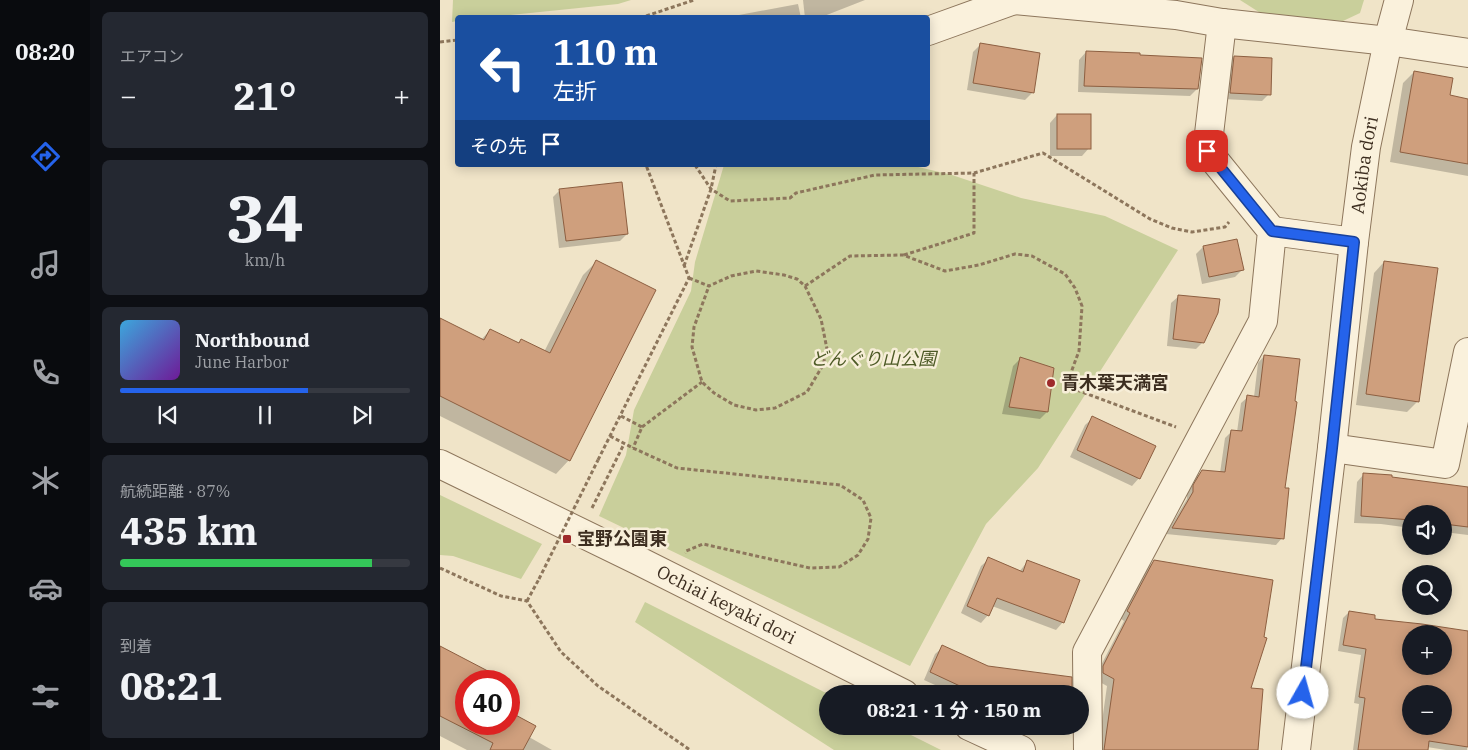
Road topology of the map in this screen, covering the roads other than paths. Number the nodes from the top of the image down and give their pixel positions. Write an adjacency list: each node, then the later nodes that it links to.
1 (1014, 0): 3 (street); 4 (street)
2 (1399, 0): 5 (street, Aokiba dori)
3 (1222, 23): 5 (street); 7 (street)
4 (930, 30)
5 (1388, 41): 6 (street); 8 (street, Aokiba dori)
6 (1468, 53)
7 (1272, 231): 8 (street); 15 (street)
8 (1354, 242): 10 (street, Aokiba dori)
9 (1468, 352): 10 (street)
10 (1332, 448): 16 (street, Aokiba dori)
11 (440, 464): 12 (street, Ochiai keyaki dori)
12 (886, 685)
13 (988, 735): 14 (street)
14 (1021, 750)
15 (1088, 750)
16 (1296, 750)

